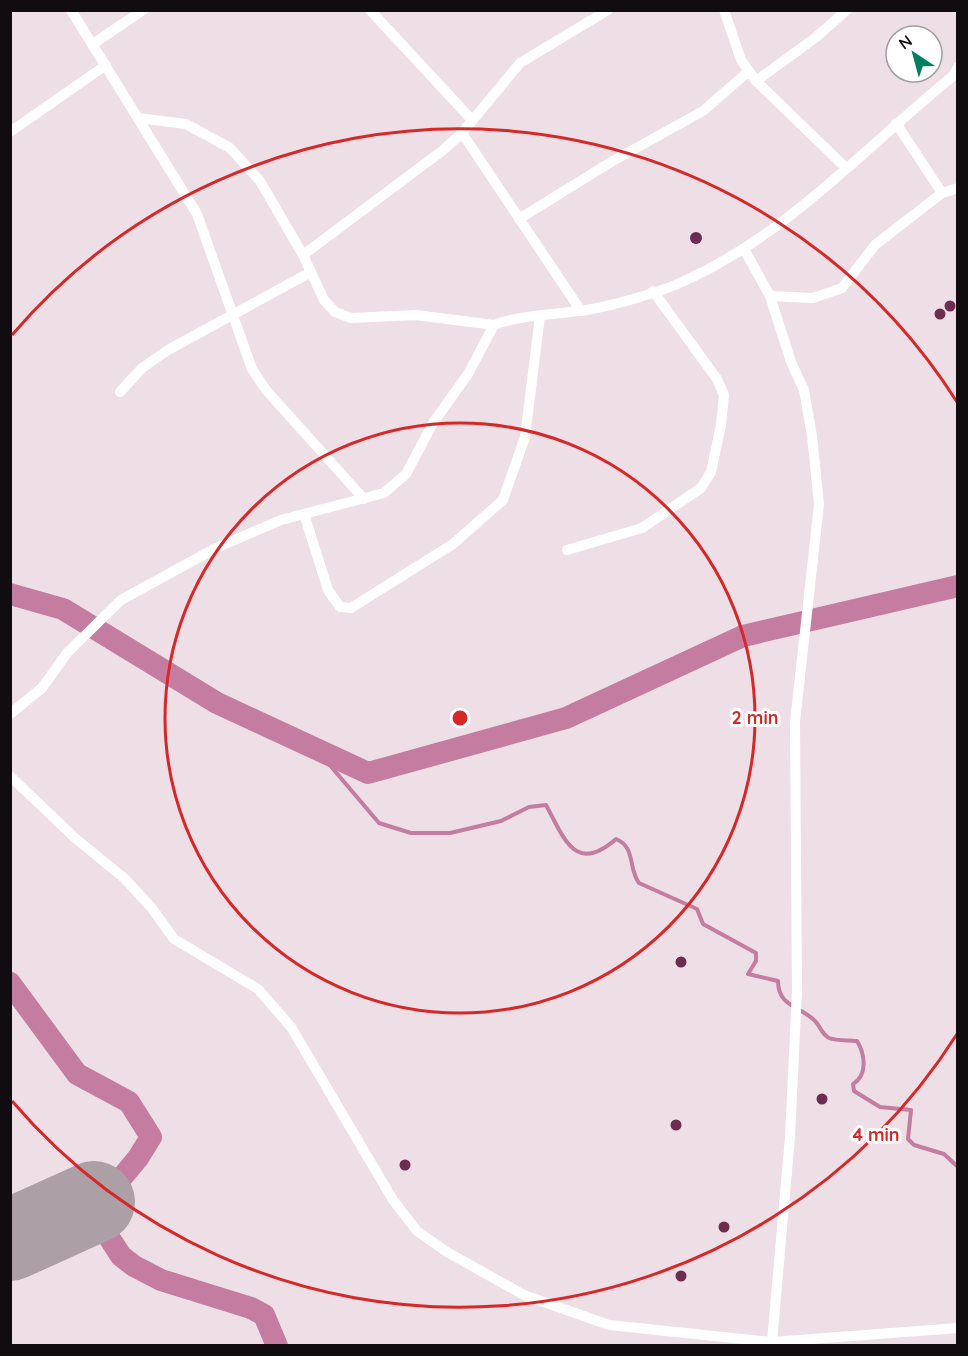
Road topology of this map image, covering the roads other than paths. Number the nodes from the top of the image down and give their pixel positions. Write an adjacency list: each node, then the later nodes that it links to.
1 (70, 10): 7 (street)
2 (144, 10): 7 (street)
3 (370, 10): 12 (street)
4 (608, 10): 12 (street)
5 (724, 10): 10 (street)
6 (847, 10): 10 (street)
7 (93, 44): 8 (street)
8 (106, 64): 11 (street); 14 (street)
9 (956, 74): 13 (street)
10 (752, 76): 16 (street); 19 (street)
11 (138, 118): 21 (street); 26 (street)
12 (472, 120): 15 (street)
13 (896, 123): 16 (street); 18 (street)
14 (10, 132)
15 (462, 133): 19 (street); 21 (street)
16 (845, 167): 20 (street)
17 (956, 191): 18 (street)
18 (942, 193): 24 (street)
19 (519, 219): 25 (street)
20 (744, 249): 23 (street); 24 (street)
21 (303, 255): 22 (street)
22 (311, 272): 26 (street); 28 (street)
23 (653, 291): 25 (street); 32 (street)
24 (770, 296): 36 (street)
25 (581, 311): 27 (street)
26 (233, 316): 29 (street); 30 (street)
27 (540, 316): 28 (street); 31 (street)
28 (494, 325): 30 (street)
29 (120, 392)
30 (364, 499): 31 (street)
31 (304, 514): 33 (street)
32 (567, 550)
33 (10, 714)
34 (10, 776): 36 (street)
35 (957, 1328): 37 (street)
36 (772, 1342): 37 (street)
37 (797, 1343)

